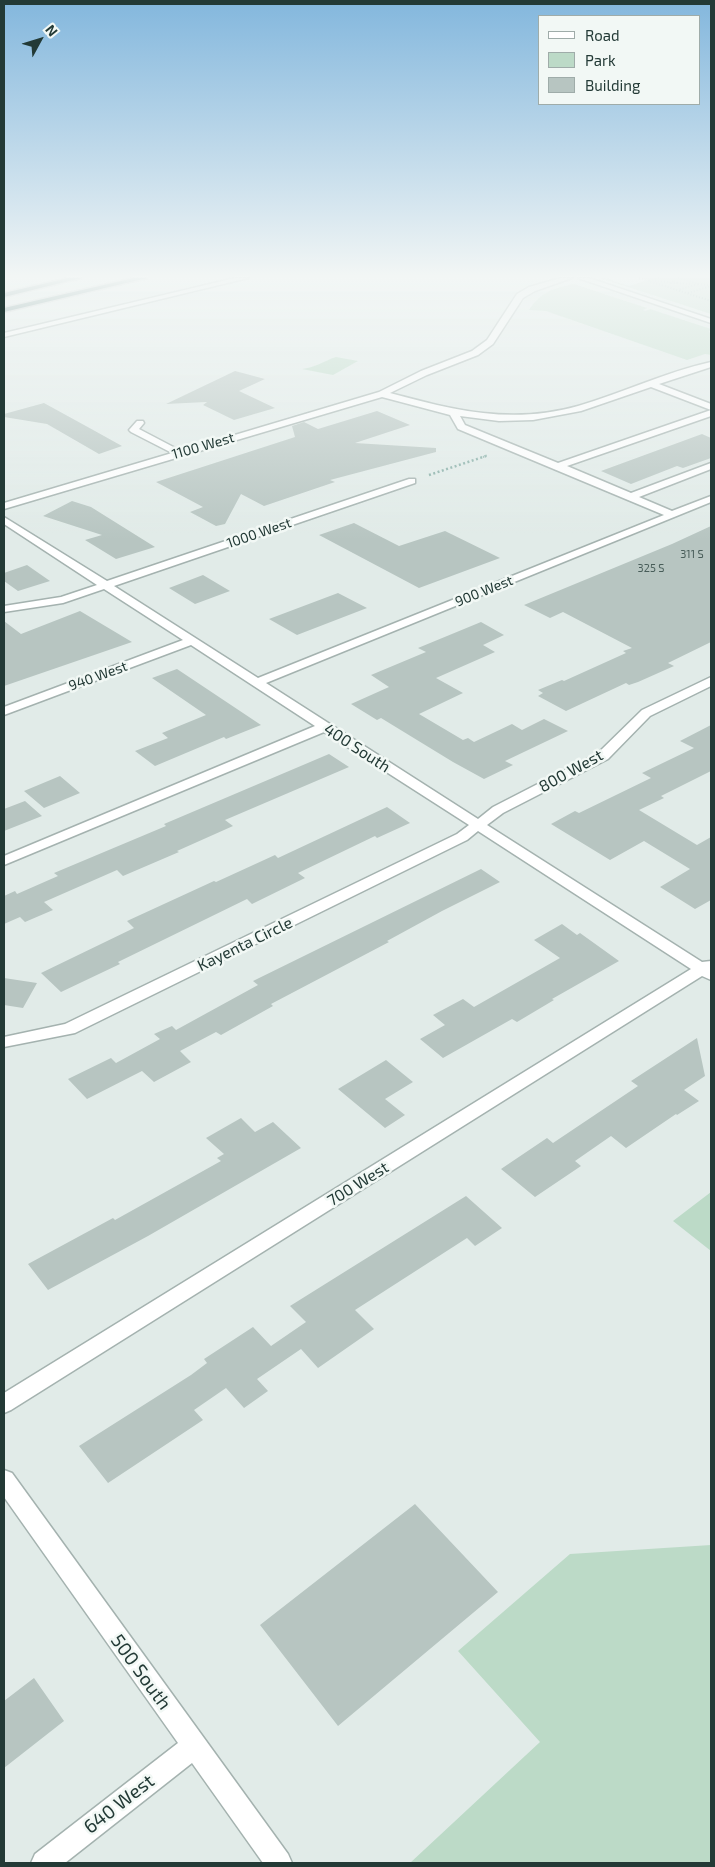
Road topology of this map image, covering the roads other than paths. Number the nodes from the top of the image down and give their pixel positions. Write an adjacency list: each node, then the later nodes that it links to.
1 (444, 365): 4 (street, 1100 West)
2 (708, 365): 3 (street)
3 (650, 384): 5 (street); 6 (street)
4 (382, 394): 6 (street); 11 (street, 1100 West)
5 (711, 407)
6 (454, 413): 12 (street)
7 (711, 413): 8 (street)
8 (693, 420): 10 (street); 12 (street)
9 (140, 423): 11 (street)
10 (711, 426)
11 (178, 453): 17 (street, 1100 West)
12 (558, 466): 15 (street)
13 (711, 466): 15 (street)
14 (412, 481): 20 (street, 1000 West)
15 (630, 497): 18 (street)
16 (711, 500): 18 (street, 900 West)
17 (4, 506)
18 (673, 515): 24 (street, 900 West)
19 (4, 520): 20 (street, 400 South)
20 (106, 585): 21 (street, 1000 West); 22 (street, 400 South)
21 (4, 609)
22 (192, 641): 24 (street, 400 South); 25 (street, 940 West)
23 (711, 681): 27 (street, 800 West)
24 (256, 683): 26 (street, 400 South)
25 (4, 711)
26 (324, 726): 27 (street, 400 South); 28 (street)
27 (478, 826): 29 (street, 400 South); 30 (street, Kayenta Circle)
28 (4, 862)
29 (708, 969): 31 (street, 700 West)
30 (4, 1042)
31 (4, 1404)
32 (4, 1480): 33 (street, 500 South)
33 (194, 1746): 34 (street, 640 West); 35 (street, 500 South)
34 (44, 1863)
35 (279, 1863)

